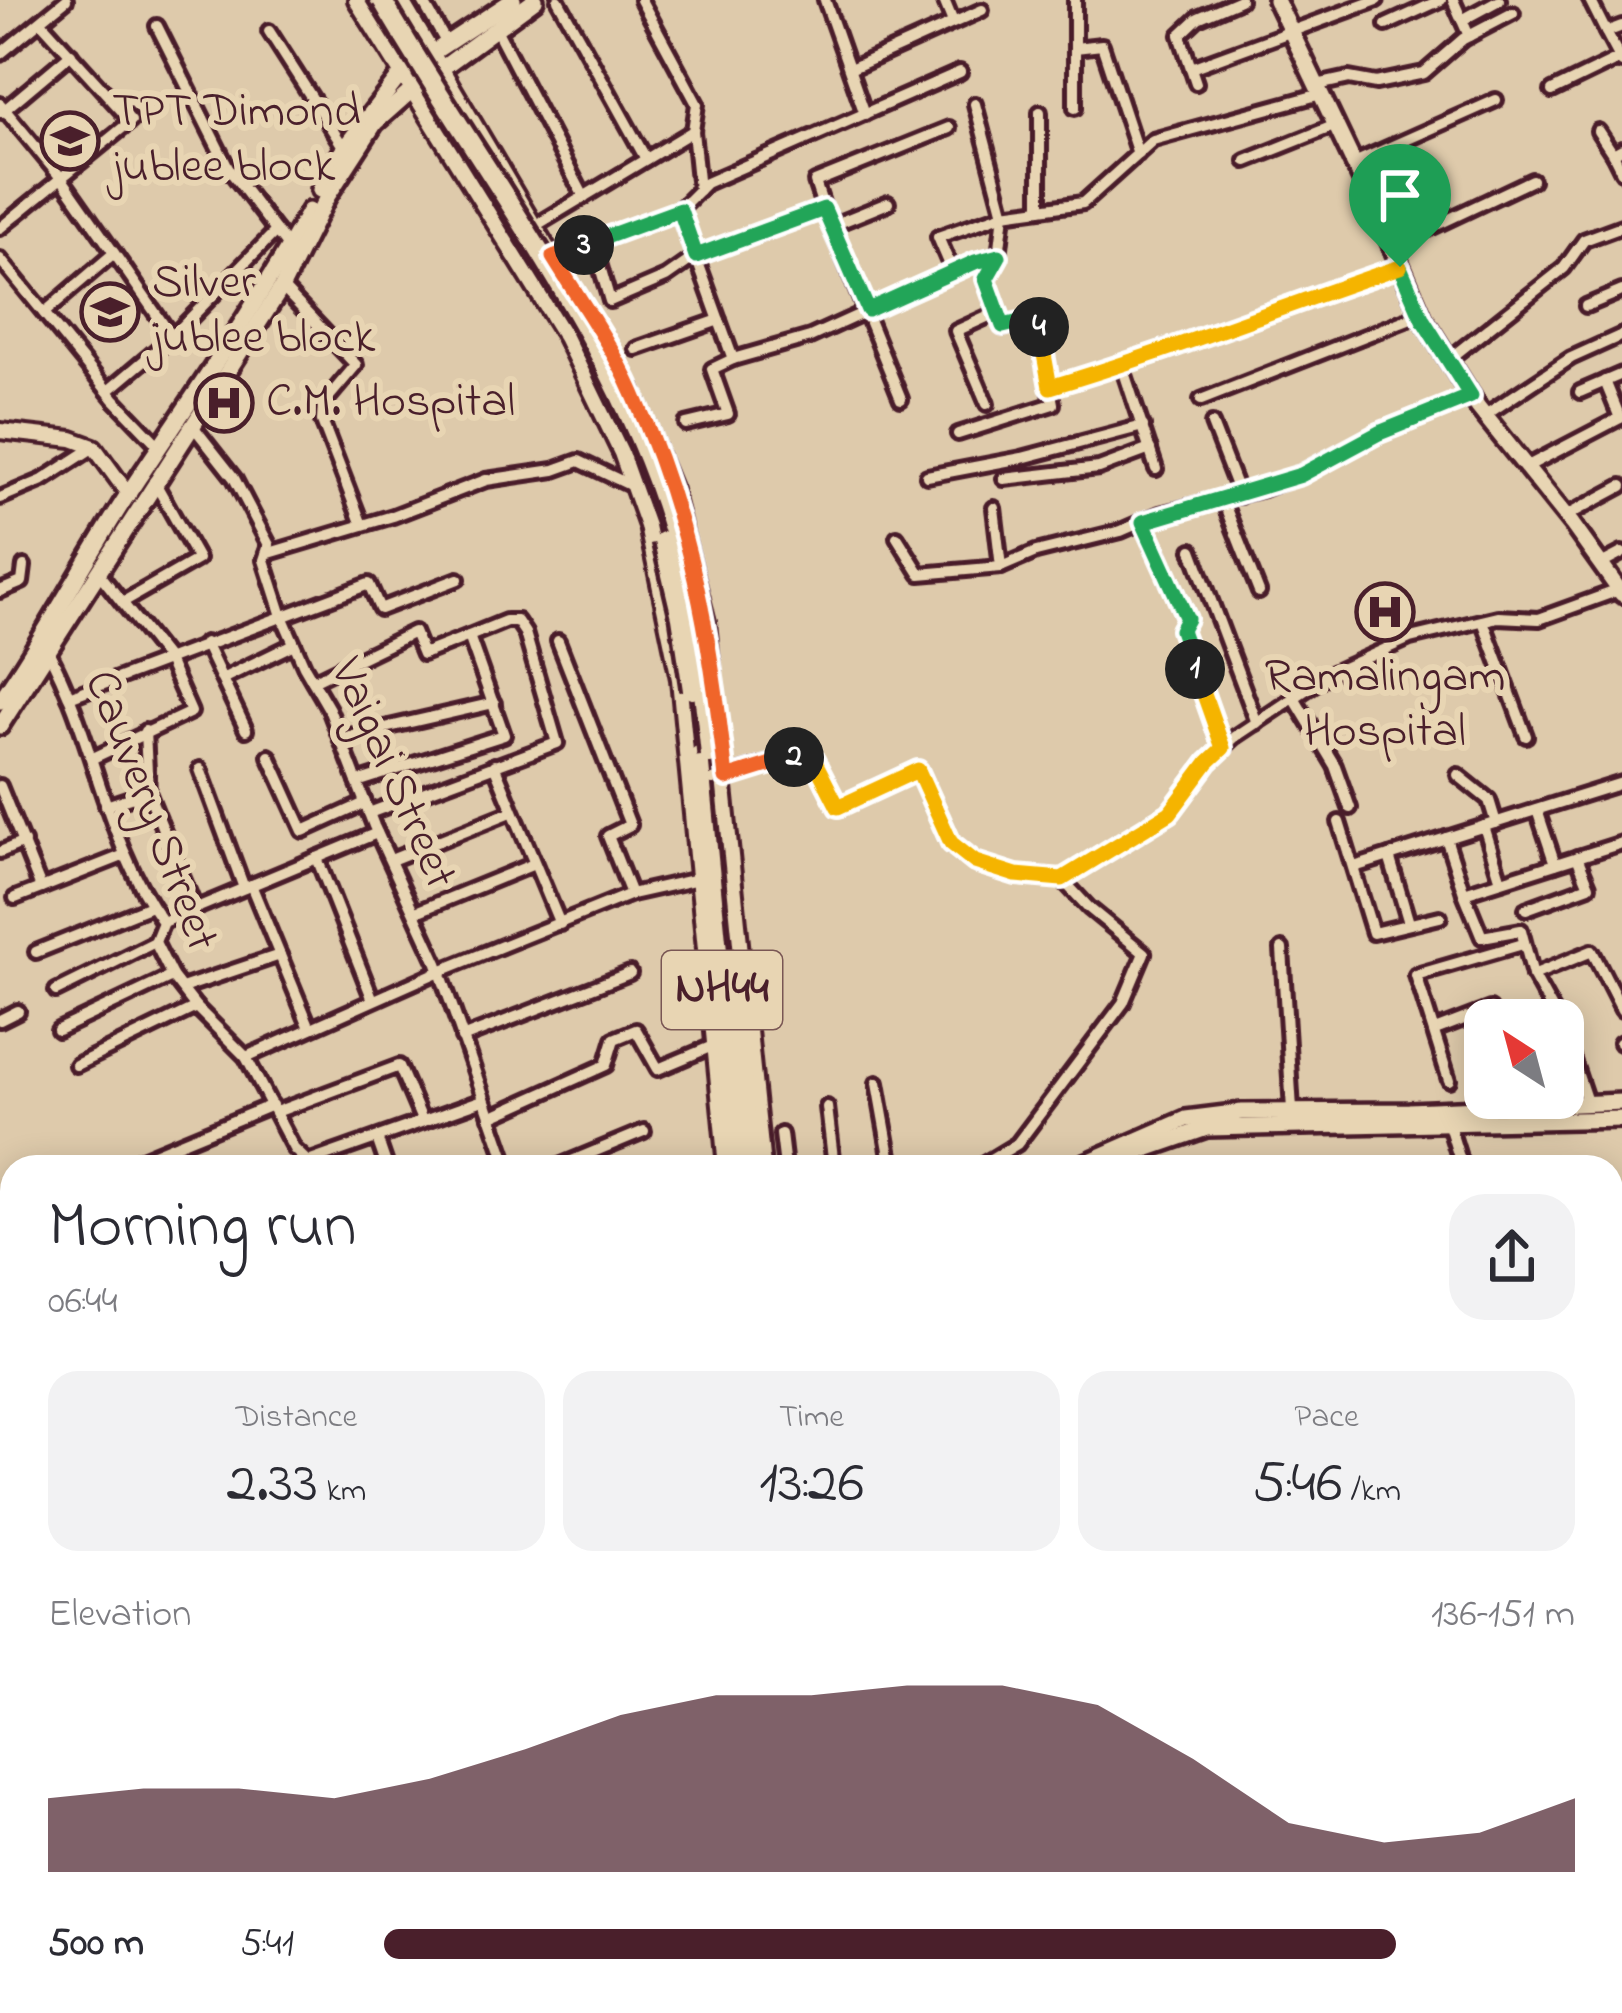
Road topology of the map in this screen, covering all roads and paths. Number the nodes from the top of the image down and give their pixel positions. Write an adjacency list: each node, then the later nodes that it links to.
1 (66, 0): 24 (street)
2 (356, 0): 43 (street)
3 (369, 0): 174 (highway, NH44, bridge)
4 (382, 0): 174 (highway, NH44, bridge)
5 (401, 0): 34 (street)
6 (422, 0): 34 (street)
7 (513, 0): 34 (main road)
8 (535, 0): 29 (main road)
9 (558, 0): 61 (street)
10 (641, 0): 56 (street)
11 (825, 0): 41 (street)
12 (944, 0): 25 (street)
13 (1240, 0): 40 (street)
14 (1276, 0): 30 (main road)
15 (1377, 0): 30 (street)
16 (1441, 0): 27 (street)
17 (1453, 0): 23 (street)
18 (1499, 0): 23 (street)
19 (1590, 0): 32 (street)
20 (1078, 1): 35 (street)
21 (982, 10): 25 (street)
22 (1513, 13): 33 (street)
23 (1462, 20): 33 (street)
24 (40, 22): 36 (street); 37 (street)
25 (953, 22): 41 (street)
26 (157, 26): 80 (street)
27 (1386, 26)
28 (1622, 26): 32 (street)
29 (496, 29): 39 (main road); 69 (street)
30 (1290, 29): 40 (street); 45 (main road)
31 (269, 31): 58 (street)
32 (1606, 32): 38 (street)
33 (1469, 35): 45 (street)
34 (439, 46): 39 (street); 43 (main road)
35 (1075, 49): 50 (street); 60 (street)
36 (0, 54)
37 (71, 55): 51 (street); 65 (street)
38 (1621, 60): 47 (street)
39 (443, 67): 46 (main road); 76 (street)
40 (1191, 68): 44 (street)
41 (850, 69): 53 (street)
42 (960, 72): 53 (street)
43 (402, 73): 46 (street); 58 (main road)
44 (1196, 83)
45 (1319, 89): 54 (main road); 60 (street)
46 (411, 91): 91 (main road); 130 (street)
47 (1552, 91)
48 (1496, 100): 63 (street)
49 (975, 104): 75 (street)
50 (1075, 108)
51 (2, 110): 65 (street)
52 (1040, 112): 72 (street)
53 (865, 114): 68 (street)
54 (1336, 125): 62 (street); 63 (main road)
55 (949, 128): 71 (street)
56 (692, 131): 61 (street); 68 (street)
57 (1598, 131): 59 (street)
58 (344, 148): 83 (main road)
59 (1618, 152): 64 (street)
60 (1138, 154): 72 (street)
61 (646, 159): 69 (street)
62 (1246, 161)
63 (1354, 163): 73 (main road)
64 (1622, 172)
65 (62, 179): 79 (street); 84 (street)
66 (1442, 179): 73 (street)
67 (1532, 180): 82 (street)
68 (699, 190): 74 (street)
69 (584, 196): 76 (street)
70 (888, 203): 77 (street)
71 (824, 209): 77 (street); 85 (street)
72 (1040, 209): 75 (street)
73 (1376, 209): 82 (main road)
74 (680, 210): 81 (street); 85 (street)
75 (1004, 214): 86 (street); 90 (street)
76 (536, 226): 87 (street)
77 (831, 226): 94 (street)
78 (1622, 226): 103 (street)
79 (0, 228)
80 (276, 231): 83 (street); 100 (street)
81 (593, 242): 85 (street); 87 (street)
82 (1392, 246): 89 (main road)
83 (289, 248): 123 (main road)
84 (114, 253): 96 (street); 100 (street)
85 (696, 256): 98 (street)
86 (999, 256): 90 (street); 95 (street)
87 (553, 257): 181 (street)
88 (0, 259): 96 (street)
89 (1400, 267): 97 (main road); 104 (street)
90 (953, 272): 94 (street)
91 (282, 287): 118 (main road); 139 (street)
92 (1622, 291): 93 (street)
93 (1586, 306)
94 (868, 310): 102 (street); 111 (street)
95 (998, 312): 107 (street); 113 (street)
96 (44, 313): 108 (street)
97 (1421, 314): 103 (main road); 112 (street)
98 (719, 320): 101 (street); 102 (street)
99 (1622, 335): 114 (street)
100 (172, 337): 108 (street)
101 (636, 349)
102 (733, 359): 116 (street)
103 (1448, 360): 110 (main road)
104 (1122, 366): 107 (street); 119 (street)
105 (1622, 374): 106 (street)
106 (1605, 381): 109 (street); 115 (street)
107 (1050, 387): 121 (street)
108 (108, 392): 123 (street)
109 (1580, 392)
110 (1471, 396): 114 (main road); 133 (street)
111 (901, 399)
112 (1201, 400)
113 (987, 404)
114 (1484, 416): 125 (main road)
115 (1621, 418): 125 (street)
116 (686, 424)
117 (1212, 424): 133 (street)
118 (193, 426): 127 (main road); 143 (street, Vaigai Street)
119 (1143, 426): 124 (street); 128 (street)
120 (0, 431): 122 (street)
121 (958, 434)
122 (94, 447): 132 (street); 134 (street)
123 (160, 447): 127 (main road)
124 (1150, 449): 126 (street); 129 (street)
125 (1526, 467): 137 (main road)
126 (1156, 469)
127 (149, 476): 132 (main road); 147 (main road); 152 (street)
128 (927, 476)
129 (1004, 479)
130 (633, 486): 139 (street); 181 (street)
131 (1622, 486): 137 (street)
132 (129, 495): 165 (main road)
133 (1240, 496): 135 (street)
134 (0, 498)
135 (1223, 501): 138 (street); 150 (street)
136 (994, 508): 146 (street)
137 (1566, 516): 144 (main road)
138 (1143, 522): 146 (street); 173 (street)
139 (362, 525): 143 (street)
140 (897, 537): 146 (street)
141 (1192, 550): 167 (street)
142 (1622, 553): 144 (street)
143 (266, 554): 153 (street, Vaigai Street)
144 (1601, 564): 151 (main road)
145 (24, 566): 149 (street)
146 (1001, 567)
147 (98, 572): 152 (street); 159 (main road)
148 (458, 578): 153 (street)
149 (0, 591)
150 (1259, 592)
151 (1621, 592): 154 (street)
152 (123, 602): 160 (street)
153 (282, 616): 157 (street); 158 (street, Vaigai Street)
154 (1483, 621): 164 (street); 171 (street)
155 (469, 636): 162 (street); 166 (street); 177 (street)
156 (558, 641): 212 (street)
157 (205, 643): 160 (street); 161 (street)
158 (294, 644): 161 (street); 162 (street, Vaigai Street)
159 (48, 651): 163 (street, Cauvery Street); 168 (main road)
160 (168, 660): 163 (street); 170 (street)
161 (222, 679): 169 (street)
162 (313, 681): 172 (street, Vaigai Street)
163 (70, 697): 176 (street, Cauvery Street)
164 (1294, 698): 167 (street); 187 (street)
165 (0, 700)
166 (494, 703): 172 (street); 180 (street)
167 (1257, 722): 173 (street)
168 (0, 726)
169 (246, 730)
170 (145, 731): 176 (street); 184 (street)
171 (1526, 736)
172 (341, 739): 180 (street, Vaigai Street)
173 (1223, 748): 207 (street)
174 (705, 755): 181 (highway, NH44)
175 (269, 756): 186 (street)
176 (93, 758): 185 (street, Cauvery Street)
177 (494, 765): 186 (street); 189 (street)
178 (200, 769): 209 (street)
179 (1458, 775): 192 (street)
180 (357, 782): 186 (street, Vaigai Street)
181 (708, 782): 190 (highway, NH44); 206 (street); 207 (street); 275 (street)
182 (1622, 784): 188 (street)
183 (0, 786): 195 (street)
184 (148, 792): 185 (street); 215 (street)
185 (106, 806): 198 (street, Cauvery Street)
186 (367, 808): 193 (street, Vaigai Street)
187 (1350, 808)
188 (1537, 810): 192 (street); 204 (street)
189 (511, 812): 202 (street); 203 (street)
190 (712, 814): 273 (highway, NH44); 274 (highway, NH44)
191 (1339, 822): 205 (street)
192 (1490, 825): 194 (street); 208 (street)
193 (377, 833): 201 (street); 202 (street, Vaigai Street)
194 (1446, 838): 199 (street); 211 (street)
195 (23, 842): 197 (street); 210 (street)
196 (1622, 843): 200 (street)
197 (0, 852)
198 (125, 855): 210 (street); 214 (street, Cauvery Street)
199 (1389, 856): 205 (street); 220 (street)
200 (1577, 857): 204 (street); 216 (street)
201 (317, 858): 209 (street); 234 (street)
202 (391, 860): 217 (street, Vaigai Street)
203 (534, 864): 217 (street); 221 (street)
204 (1555, 864): 208 (street)
205 (1354, 867): 220 (street)
206 (698, 879): 212 (street); 244 (street)
207 (1062, 879): 279 (street)
208 (1501, 881): 211 (street)
209 (247, 887): 215 (street); 226 (street)
210 (41, 888): 213 (street)
211 (1464, 892): 223 (street)
212 (631, 894): 221 (street)
213 (15, 898)
214 (151, 906): 219 (street, Cauvery Street); 225 (street)
215 (195, 908): 219 (street)
216 (1526, 909)
217 (416, 912): 227 (street, Vaigai Street)
218 (1440, 916): 220 (street)
219 (163, 922): 222 (street, Cauvery Street)
220 (1409, 923)
221 (560, 924): 227 (street)
222 (154, 942): 230 (street, Cauvery Street); 232 (street)
223 (1523, 944): 229 (street); 242 (street)
224 (1282, 949): 255 (street)
225 (36, 952)
226 (280, 955): 231 (street); 240 (street)
227 (440, 971): 234 (street); 243 (street, Vaigai Street)
228 (630, 973): 243 (street)
229 (1533, 975): 233 (street); 236 (street)
230 (172, 976): 231 (street, Cauvery Street); 241 (street)
231 (182, 988): 235 (street, Cauvery Street)
232 (56, 991)
233 (1546, 999)
234 (373, 1000): 240 (street)
235 (196, 1007): 245 (street, Cauvery Street); 246 (street)
236 (1622, 1010)
237 (18, 1011): 239 (street)
238 (1464, 1019): 242 (street)
239 (0, 1020)
240 (310, 1028): 245 (street)
241 (58, 1030)
242 (1435, 1030): 247 (street)
243 (462, 1038): 250 (street, Vaigai Street)
244 (715, 1045): 258 (street); 272 (street)
245 (246, 1057): 253 (street, Cauvery Street)
246 (76, 1065)
247 (1449, 1080)
248 (878, 1083): 278 (street)
249 (1584, 1094): 257 (street)
250 (483, 1100): 258 (street, Vaigai Street); 261 (street)
251 (1622, 1102): 257 (main road)
252 (826, 1107): 277 (street)
253 (274, 1108): 261 (street); 266 (street); 267 (street, Cauvery Street)
254 (1464, 1109): 255 (main road)
255 (1292, 1110): 280 (main road)
256 (1584, 1112): 257 (main road)
257 (1590, 1112): 260 (main road)
258 (490, 1117): 270 (street, Vaigai Street)
259 (1478, 1119): 262 (main road)
260 (1622, 1119)
261 (422, 1120): 265 (street)
262 (1449, 1125): 281 (main road); 282 (street)
263 (644, 1131): 271 (street)
264 (781, 1134): 276 (street)
265 (377, 1138): 268 (street); 269 (street)
266 (152, 1155)
267 (301, 1155)
268 (334, 1155)
269 (383, 1155)
270 (502, 1155)
271 (585, 1155)
272 (725, 1155)
273 (738, 1155)
274 (751, 1155)
275 (762, 1155)
276 (784, 1155)
277 (832, 1155)
278 (890, 1155)
279 (998, 1155)
280 (1104, 1155)
281 (1129, 1155)
282 (1458, 1155)

